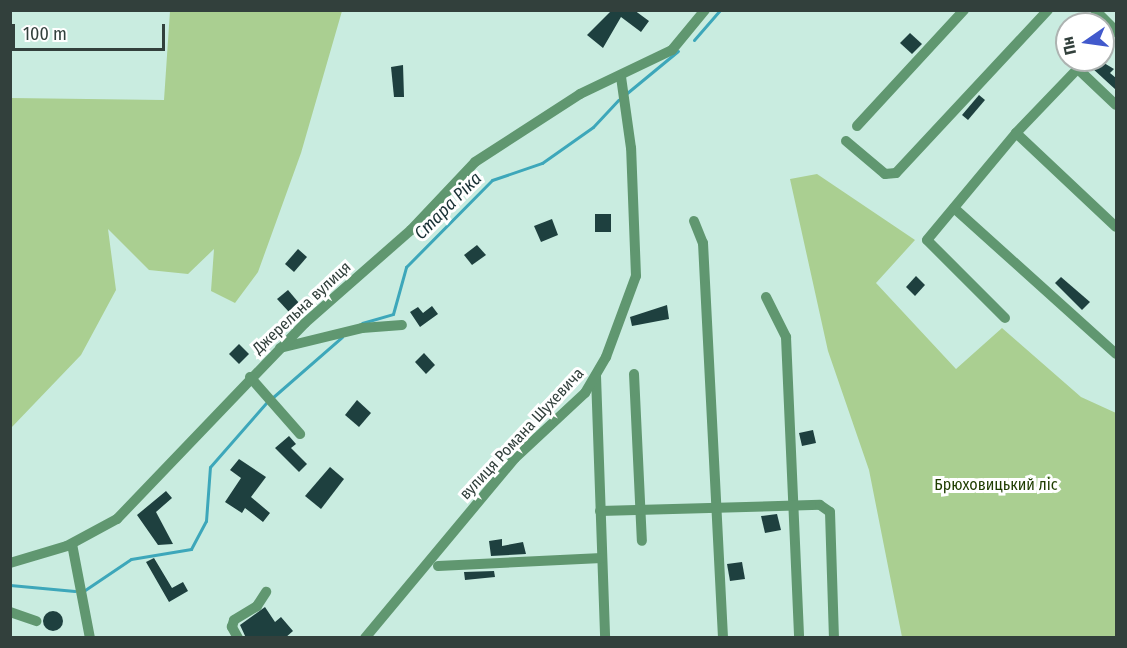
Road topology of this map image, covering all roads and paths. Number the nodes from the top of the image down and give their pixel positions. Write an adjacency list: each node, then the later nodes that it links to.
1 (705, 10): 8 (street, Джерельна вулиця)
2 (964, 10): 10 (street)
3 (1048, 10): 12 (street)
4 (1095, 10): 5 (street)
5 (1116, 30)
6 (1075, 72): 11 (street)
7 (1081, 72): 9 (street)
8 (622, 82): 19 (street, Джерельна вулиця); 22 (street, вулиця Романа Шухевича)
9 (1116, 105)
10 (857, 126)
11 (1016, 133): 13 (street); 15 (street)
12 (846, 141)
13 (954, 208): 17 (street); 20 (street)
14 (694, 221): 26 (street)
15 (1116, 227)
16 (766, 297): 25 (street)
17 (1005, 318)
18 (402, 325): 19 (street)
19 (280, 348): 23 (street, Джерельна вулиця)
20 (1116, 354)
21 (634, 374): 28 (street)
22 (596, 376): 27 (street); 39 (street, вулиця Романа Шухевича)
23 (250, 377): 24 (street); 30 (street, Джерельна вулиця)
24 (300, 434)
25 (796, 504): 26 (street); 42 (street); 43 (street)
26 (720, 507): 28 (street); 41 (street)
27 (600, 512): 28 (street); 31 (street)
28 (642, 513): 29 (street)
29 (642, 541)
30 (72, 544): 32 (street, Джерельна вулиця); 37 (street)
31 (602, 558): 33 (street); 40 (street)
32 (10, 563)
33 (438, 566)
34 (266, 592): 38 (street)
35 (10, 612): 36 (street)
36 (36, 621)
37 (90, 638)
38 (238, 638)
39 (364, 638)
40 (605, 638)
41 (723, 638)
42 (799, 638)
43 (834, 638)

